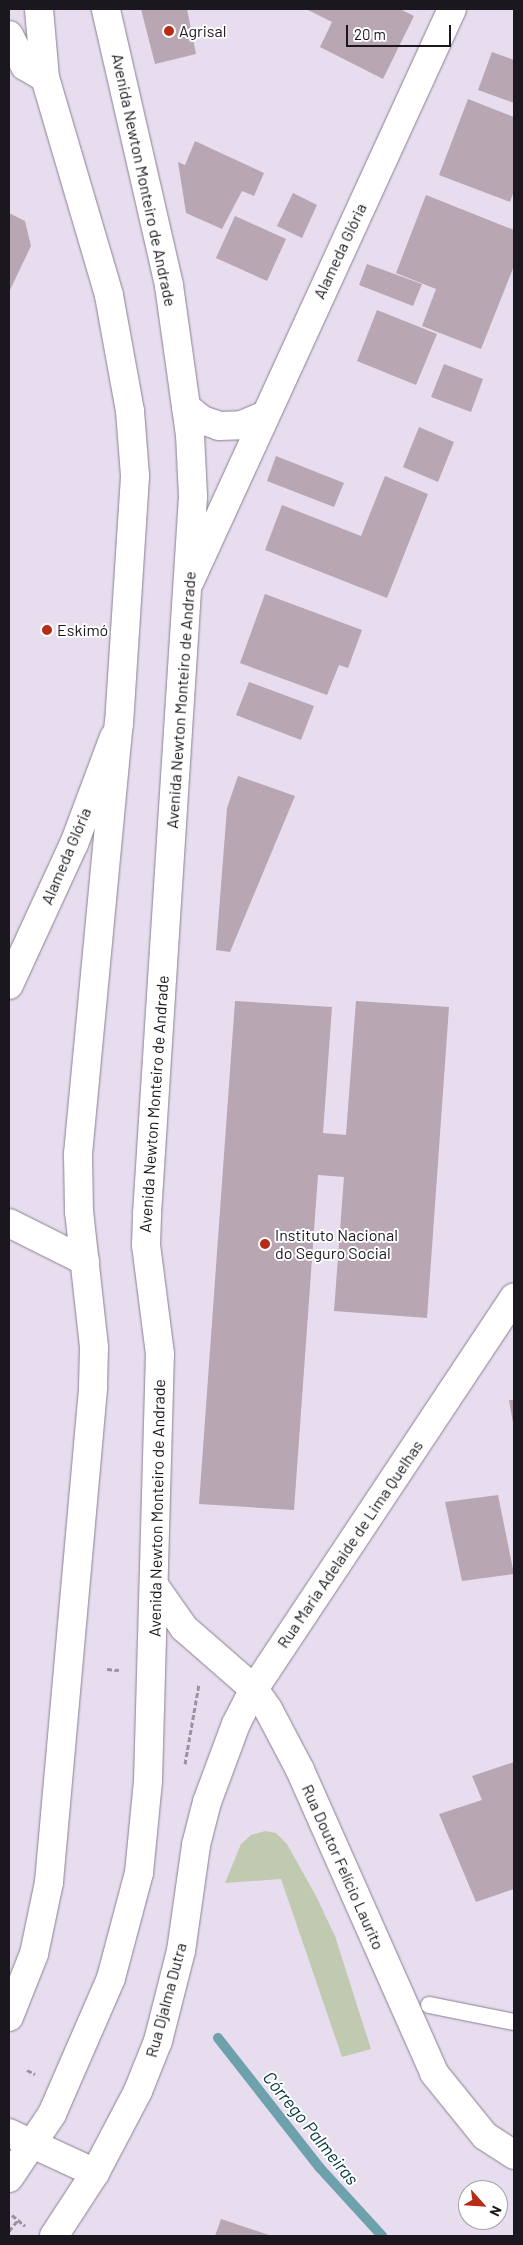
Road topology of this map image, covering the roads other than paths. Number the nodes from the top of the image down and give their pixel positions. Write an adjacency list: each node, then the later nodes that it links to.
1 (39, 9): 5 (main road)
2 (106, 9): 6 (main road, Avenida Newton Monteiro de Andrade)
3 (452, 9): 7 (main road, Alameda Glória)
4 (9, 35): 5 (main road)
5 (45, 78): 9 (main road)
6 (186, 407): 7 (main road); 8 (main road, Avenida Newton Monteiro de Andrade)
7 (265, 414): 8 (main road, Alameda Glória)
8 (190, 581): 14 (main road, Avenida Newton Monteiro de Andrade)
9 (119, 724): 10 (main road, Alameda Glória); 12 (main road)
10 (9, 985)
11 (9, 1223): 12 (main road)
12 (85, 1261): 18 (main road)
13 (514, 1297): 15 (main road, Rua Maria Adelaide de Lima Quelhas)
14 (156, 1588): 15 (main road, Rua Doutor Felício Laurito); 21 (main road, Avenida Newton Monteiro de Andrade)
15 (254, 1689): 16 (main road, Rua Maria Adelaide de Lima Quelhas); 22 (main road, Rua Doutor Felício Laurito)
16 (207, 1802): 23 (main road, Rua Djalma Dutra)
17 (428, 2005): 19 (lane)
18 (9, 2017)
19 (514, 2022)
20 (9, 2133): 21 (main road)
21 (33, 2144): 23 (main road); 24 (main road, Avenida Newton Monteiro de Andrade)
22 (514, 2155)
23 (95, 2173): 25 (main road, Rua Djalma Dutra)
24 (9, 2178)
25 (54, 2236)

